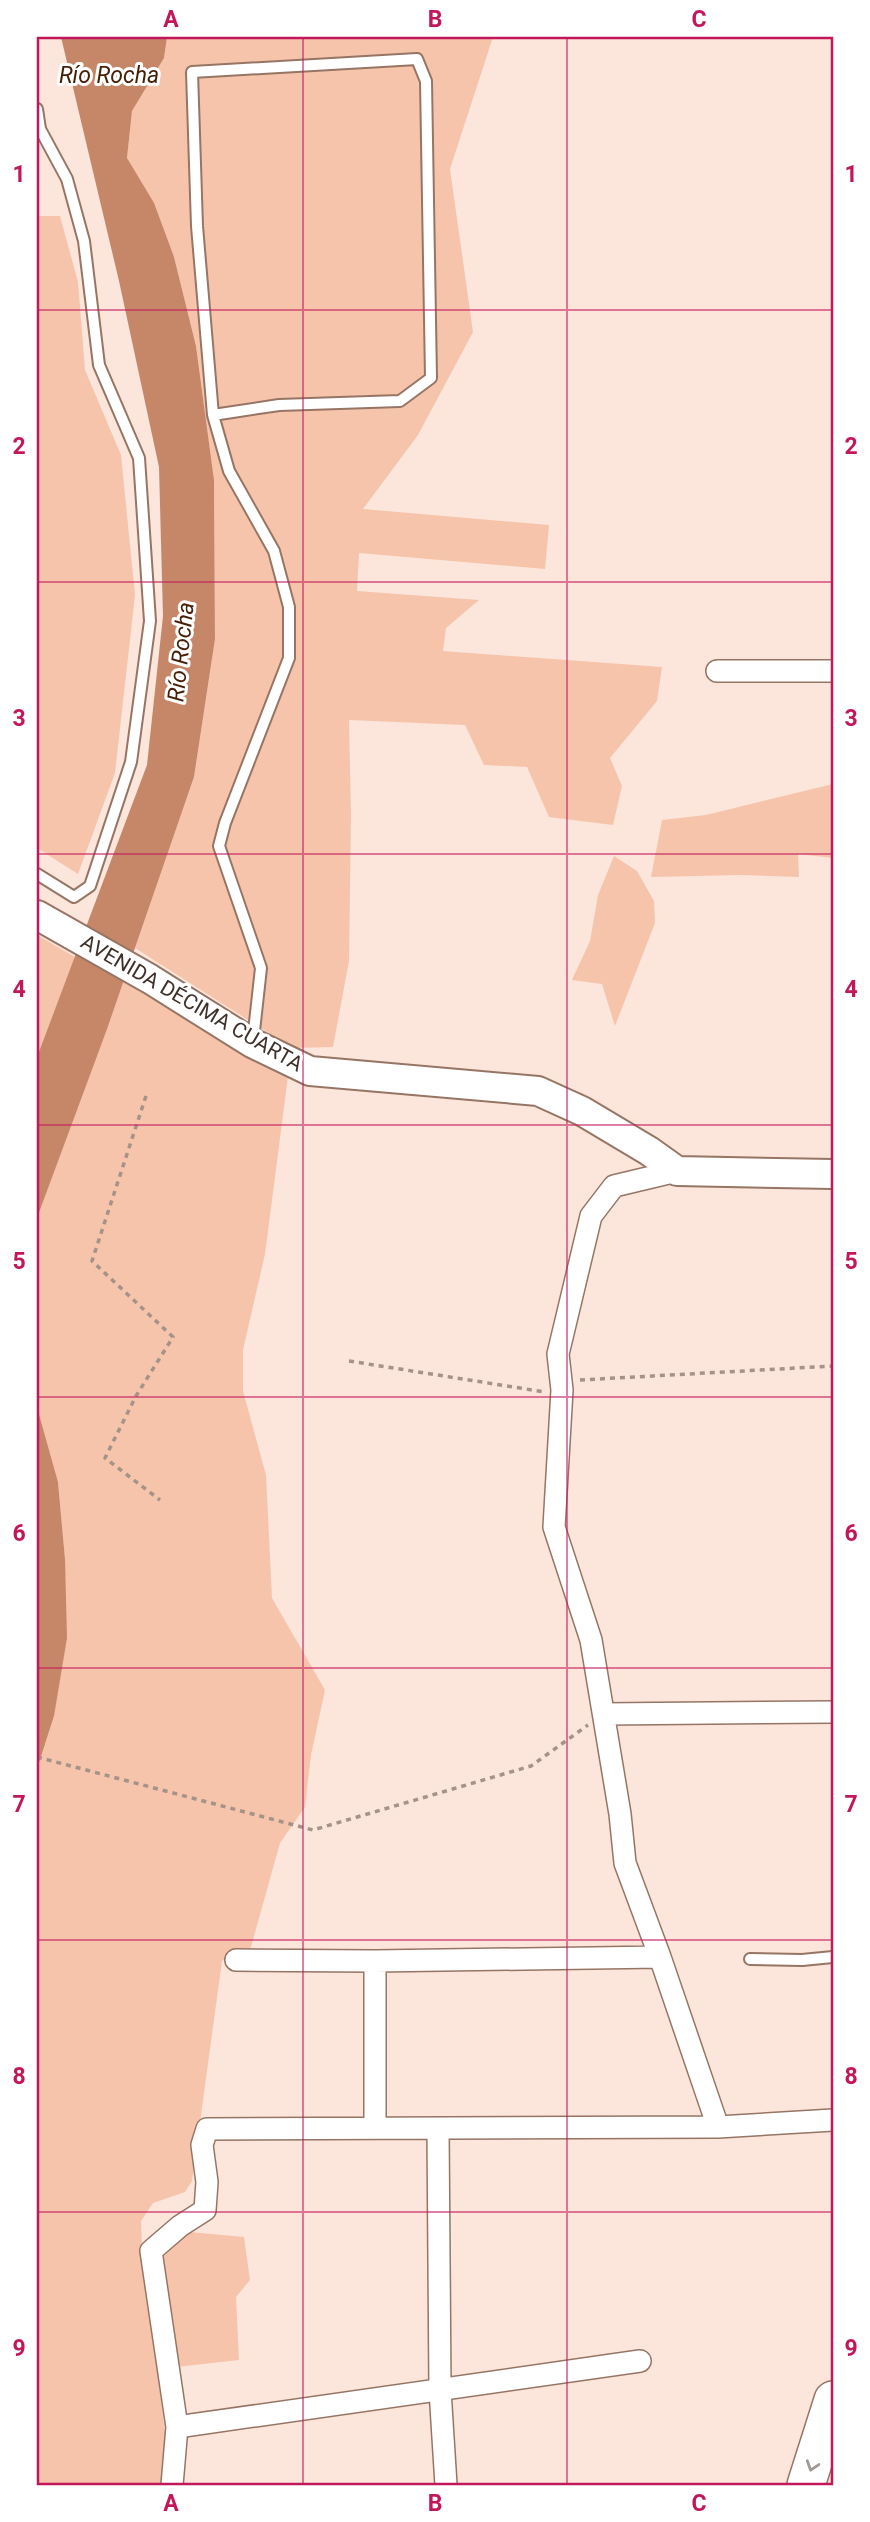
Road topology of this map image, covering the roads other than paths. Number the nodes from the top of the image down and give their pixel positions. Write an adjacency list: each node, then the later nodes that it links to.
1 (37, 109): 5 (lane)
2 (213, 415): 2 (lane); 7 (lane)
3 (717, 671): 4 (street)
4 (833, 671)
5 (37, 874)
6 (45, 920): 7 (main road, AVENIDA DÉCIMA CUARTA)
7 (252, 1043): 8 (main road, AVENIDA DÉCIMA CUARTA)
8 (677, 1171): 9 (main road); 11 (street)
9 (833, 1174)
10 (833, 1712): 11 (street)
11 (604, 1714): 12 (street)
12 (660, 1957): 16 (street); 19 (street)
13 (833, 1957): 14 (lane)
14 (750, 1959)
15 (236, 1960): 16 (street)
16 (375, 1961): 18 (street)
17 (833, 2120): 19 (street)
18 (375, 2127): 20 (street); 24 (street)
19 (718, 2127): 20 (street)
20 (438, 2129): 22 (street)
21 (640, 2361): 22 (street)
22 (440, 2390): 24 (street); 26 (street)
23 (833, 2399): 27 (highway, one-way to 27)
24 (177, 2427): 25 (street)
25 (172, 2485)
26 (446, 2485)
27 (806, 2485)

